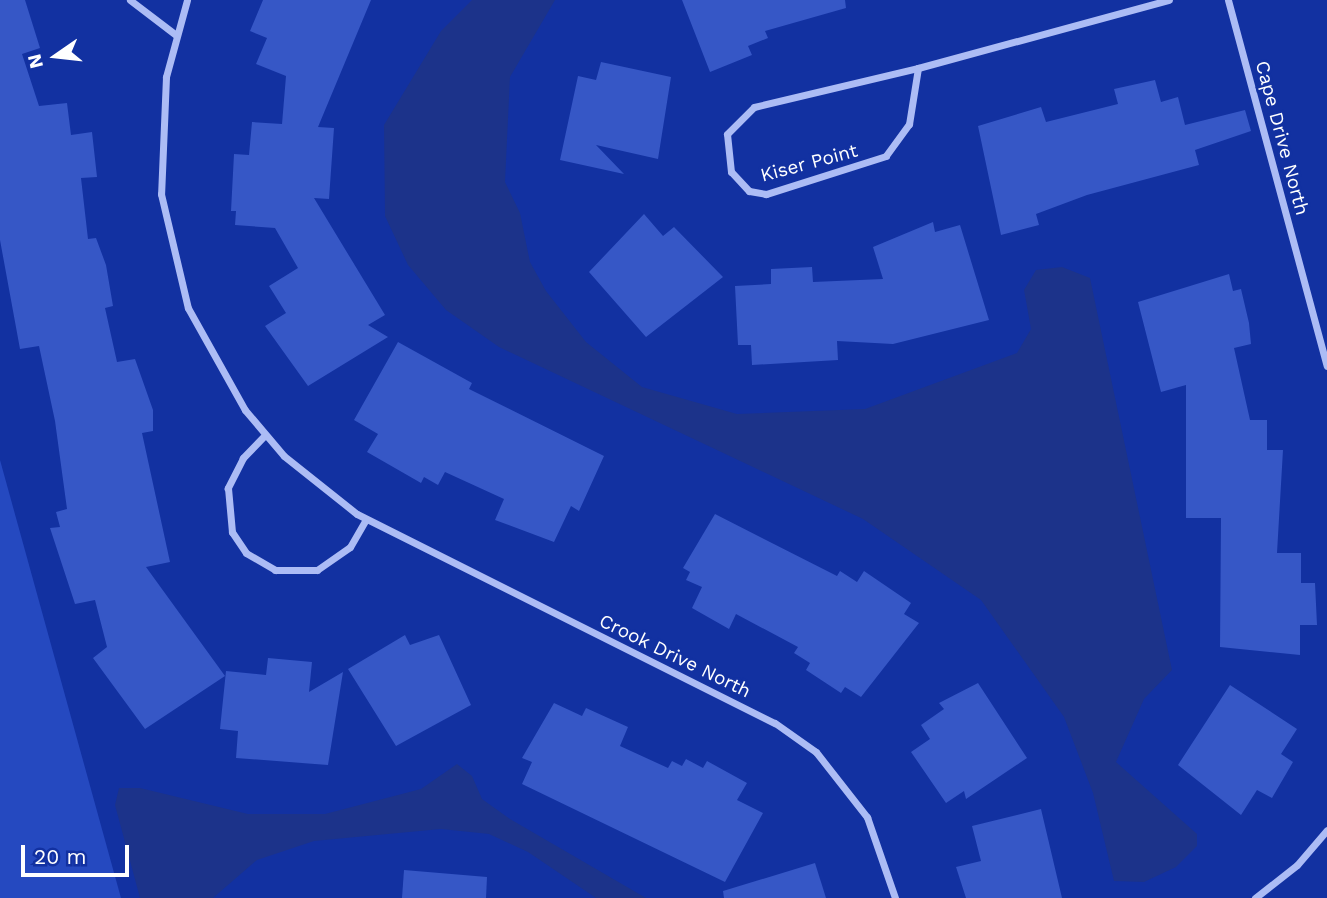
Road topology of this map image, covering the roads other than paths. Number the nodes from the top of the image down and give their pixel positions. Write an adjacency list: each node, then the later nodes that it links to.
1 (130, 0): 5 (street)
2 (187, 0): 5 (street, Crook Drive North)
3 (1169, 0): 6 (street, Kiser Point)
4 (1228, 0): 7 (street, Cape Drive North)
5 (176, 35): 8 (street, Crook Drive North)
6 (918, 68): 6 (street, Kiser Point)
7 (1327, 366)
8 (265, 435): 9 (street, Crook Drive North); 9 (street)
9 (366, 519): 11 (street, Crook Drive North)
10 (1327, 830): 12 (street)
11 (895, 898)
12 (1255, 898)

